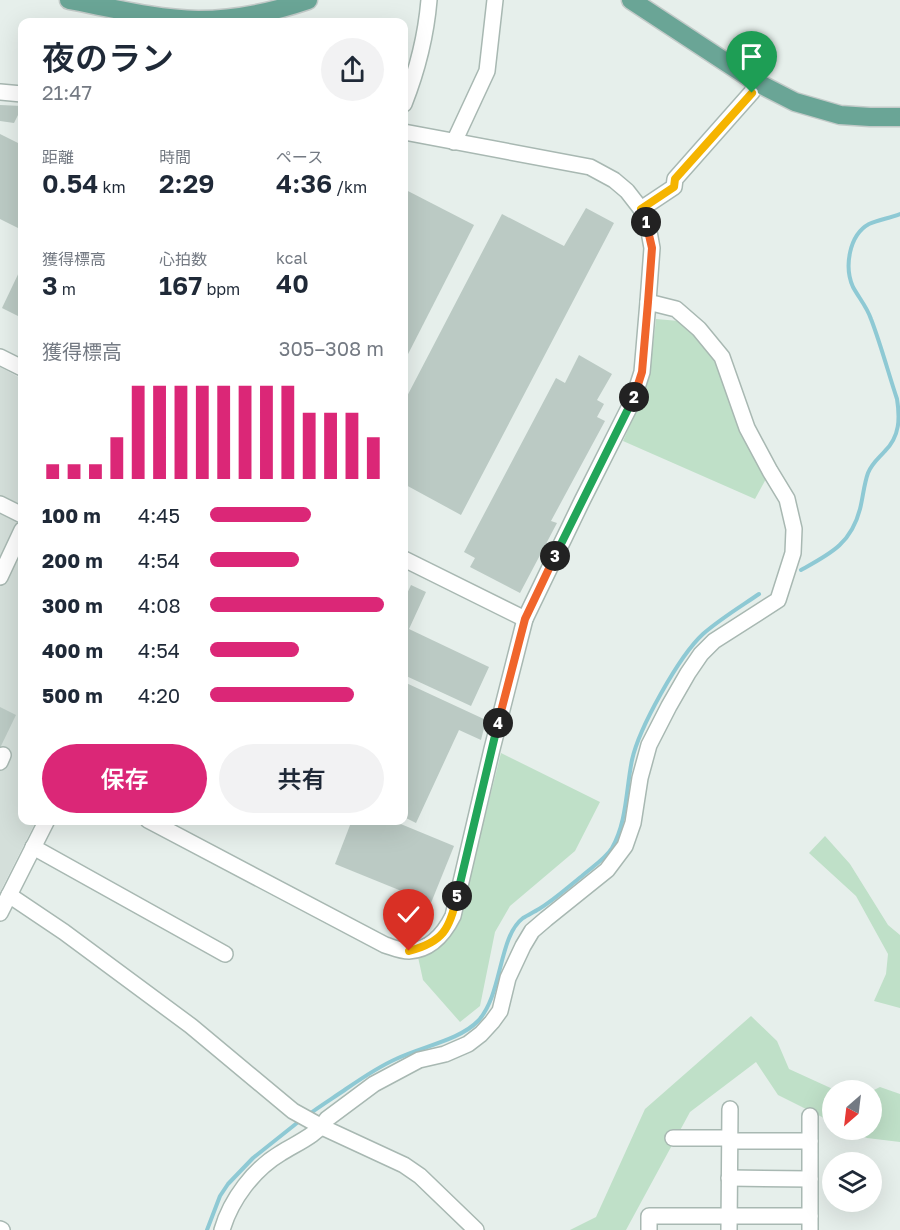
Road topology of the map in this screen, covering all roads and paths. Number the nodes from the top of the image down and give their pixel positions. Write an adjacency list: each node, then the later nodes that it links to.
1 (69, 0): 6 (main road)
2 (308, 0): 7 (main road)
3 (429, 0): 10 (street)
4 (631, 0): 8 (main road)
5 (494, 7): 14 (street)
6 (177, 18)
7 (233, 18)
8 (756, 82): 12 (main road); 15 (street)
9 (0, 92): 11 (street)
10 (408, 92)
11 (18, 94)
12 (900, 117)
13 (408, 133): 14 (street)
14 (454, 142): 15 (street)
15 (646, 206): 16 (street)
16 (648, 302): 24 (street); 33 (street)
17 (0, 357): 18 (street)
18 (18, 366)
19 (0, 504): 20 (street)
20 (18, 513)
21 (18, 539): 23 (street)
22 (408, 561): 24 (street)
23 (0, 577)
24 (525, 619): 26 (street)
25 (44, 825): 27 (street)
26 (157, 825)
27 (33, 848): 28 (street); 30 (street)
28 (9, 895): 29 (street); 33 (street)
29 (0, 913)
30 (225, 954)
31 (730, 1109): 35 (street)
32 (810, 1116): 36 (street)
33 (318, 1125): 41 (street); 42 (street)
34 (674, 1138): 35 (street)
35 (730, 1140): 36 (street); 37 (street)
36 (810, 1141): 38 (street)
37 (729, 1178): 38 (street); 39 (street)
38 (810, 1179): 40 (street)
39 (729, 1223): 40 (street); 43 (street)
40 (810, 1223)
41 (222, 1230)
42 (476, 1230)
43 (649, 1230)

